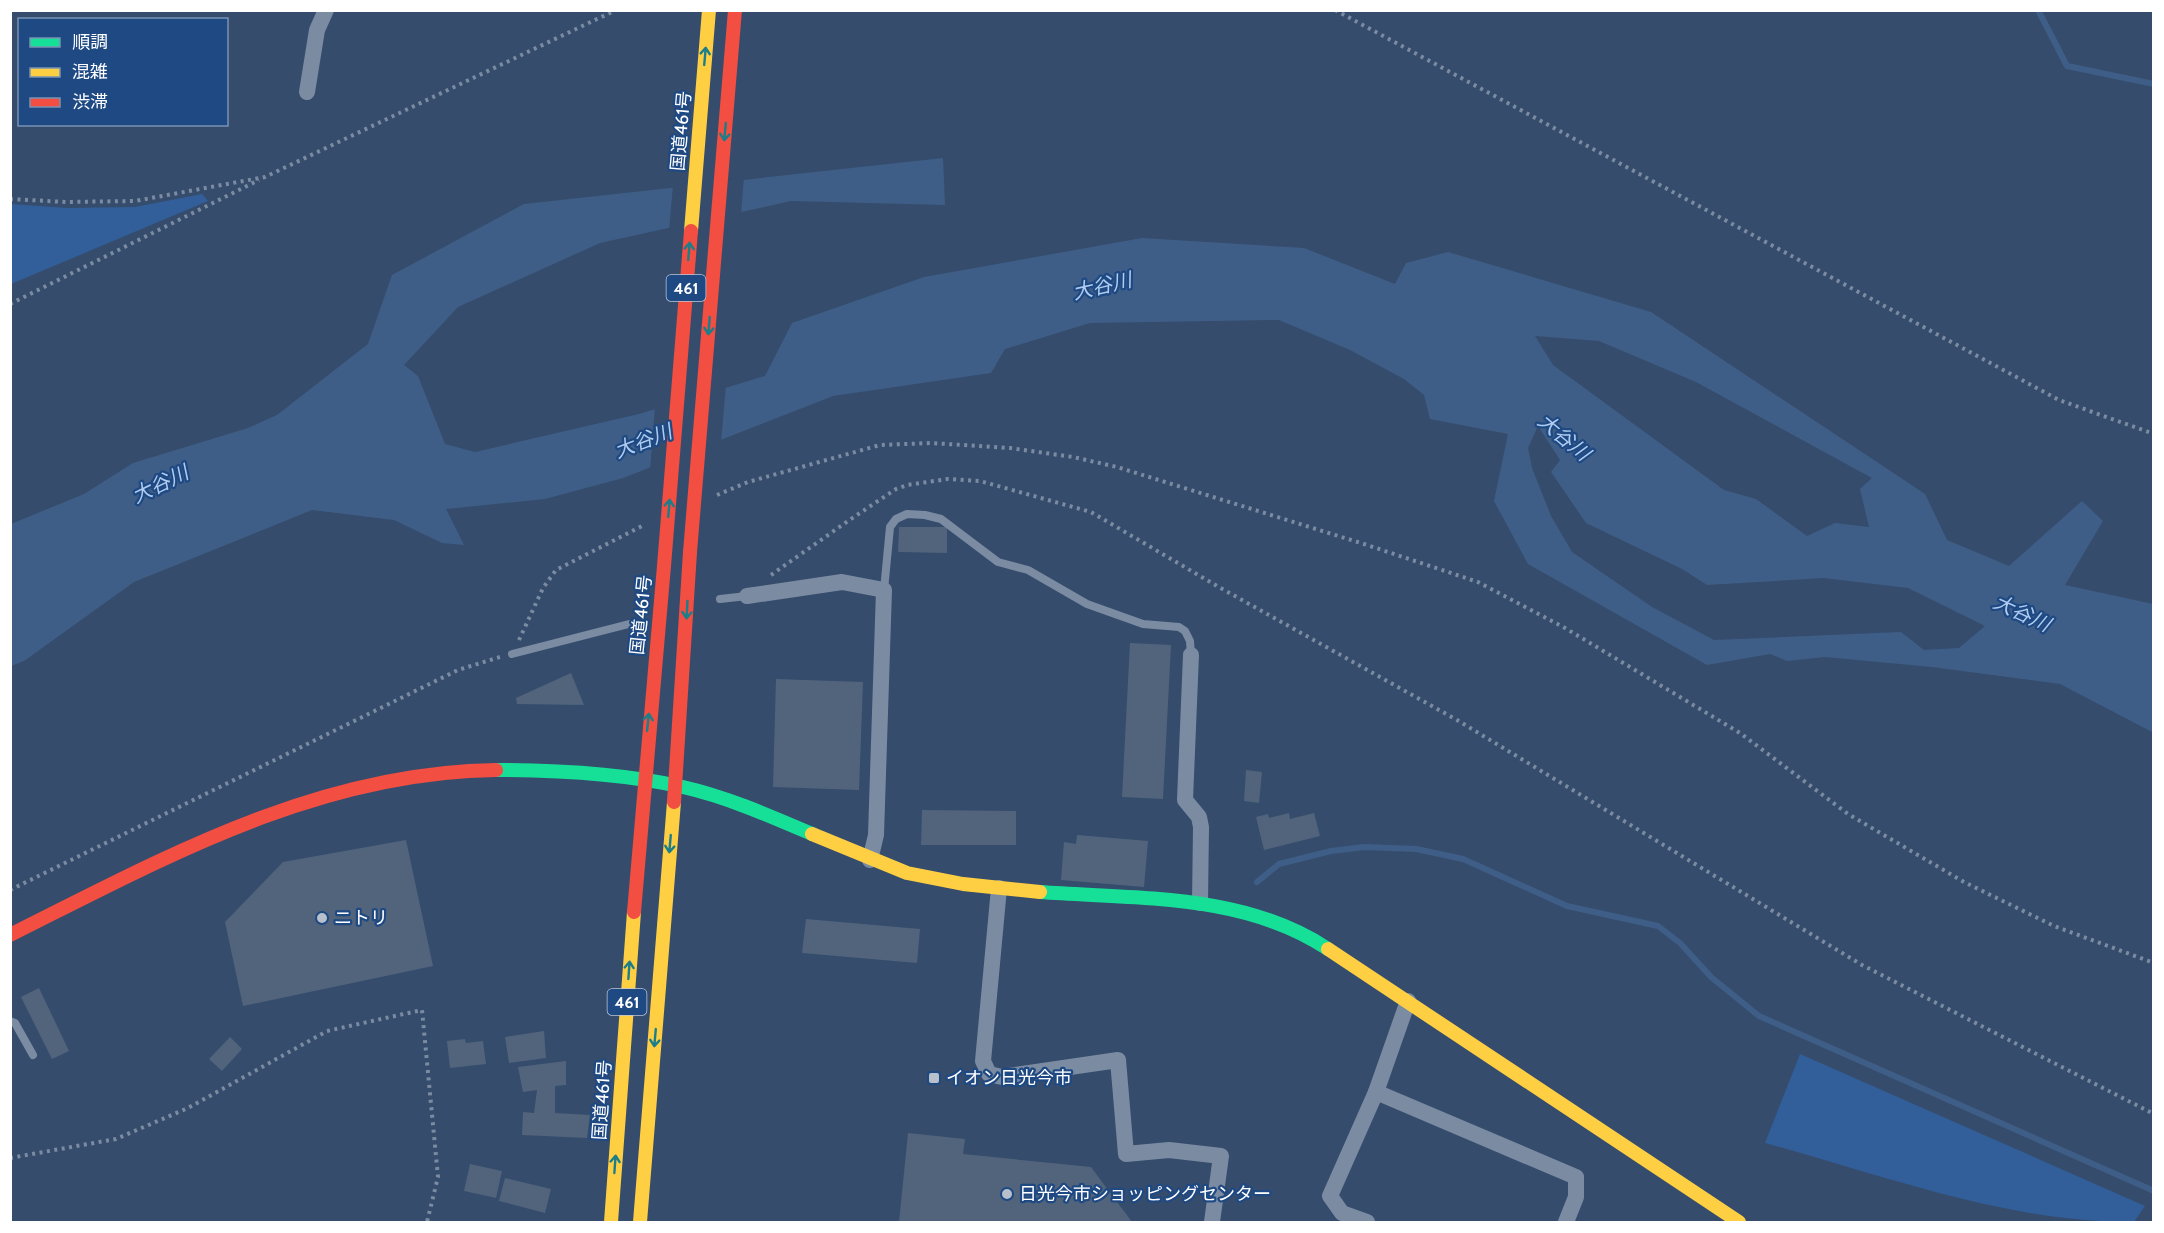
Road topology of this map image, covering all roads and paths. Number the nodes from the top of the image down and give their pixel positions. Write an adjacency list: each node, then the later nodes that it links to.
1 (326, 10): 6 (street)
2 (616, 10): 7 (path)
3 (709, 10): 19 (main road, 国道461号 / 461, one-way to 3, bridge)
4 (735, 10): 20 (main road, 461, one-way to 20, bridge)
5 (1335, 10): 10 (path)
6 (307, 92)
7 (265, 177): 8 (path); 9 (path)
8 (10, 199)
9 (10, 304)
10 (2154, 434)
11 (715, 496): 26 (path)
12 (649, 522): 17 (path)
13 (884, 590): 14 (street); 18 (lane); 21 (street)
14 (747, 596): 15 (lane); 31 (path)
15 (720, 599)
16 (629, 624): 17 (lane)
17 (512, 654): 23 (path)
18 (1191, 655): 24 (street)
19 (643, 781): 20 (main road); 25 (main road); 35 (main road, 国道461号 / 461, one-way to 19)
20 (675, 785): 21 (main road); 36 (main road, 461, one-way to 36)
21 (870, 860): 22 (main road)
22 (999, 888): 24 (main road); 37 (street)
23 (10, 890)
24 (1200, 903): 27 (main road)
25 (10, 935)
26 (2154, 963)
27 (1408, 1001): 30 (street); 33 (main road)
28 (10, 1021): 29 (lane)
29 (33, 1056)
30 (1376, 1092): 38 (street); 39 (street)
31 (2154, 1114)
32 (10, 1158): 34 (path)
33 (1719, 1217): 40 (main road)
34 (427, 1222)
35 (611, 1222)
36 (640, 1222)
37 (1212, 1222)
38 (1367, 1222)
39 (1566, 1222)
40 (1739, 1222)

